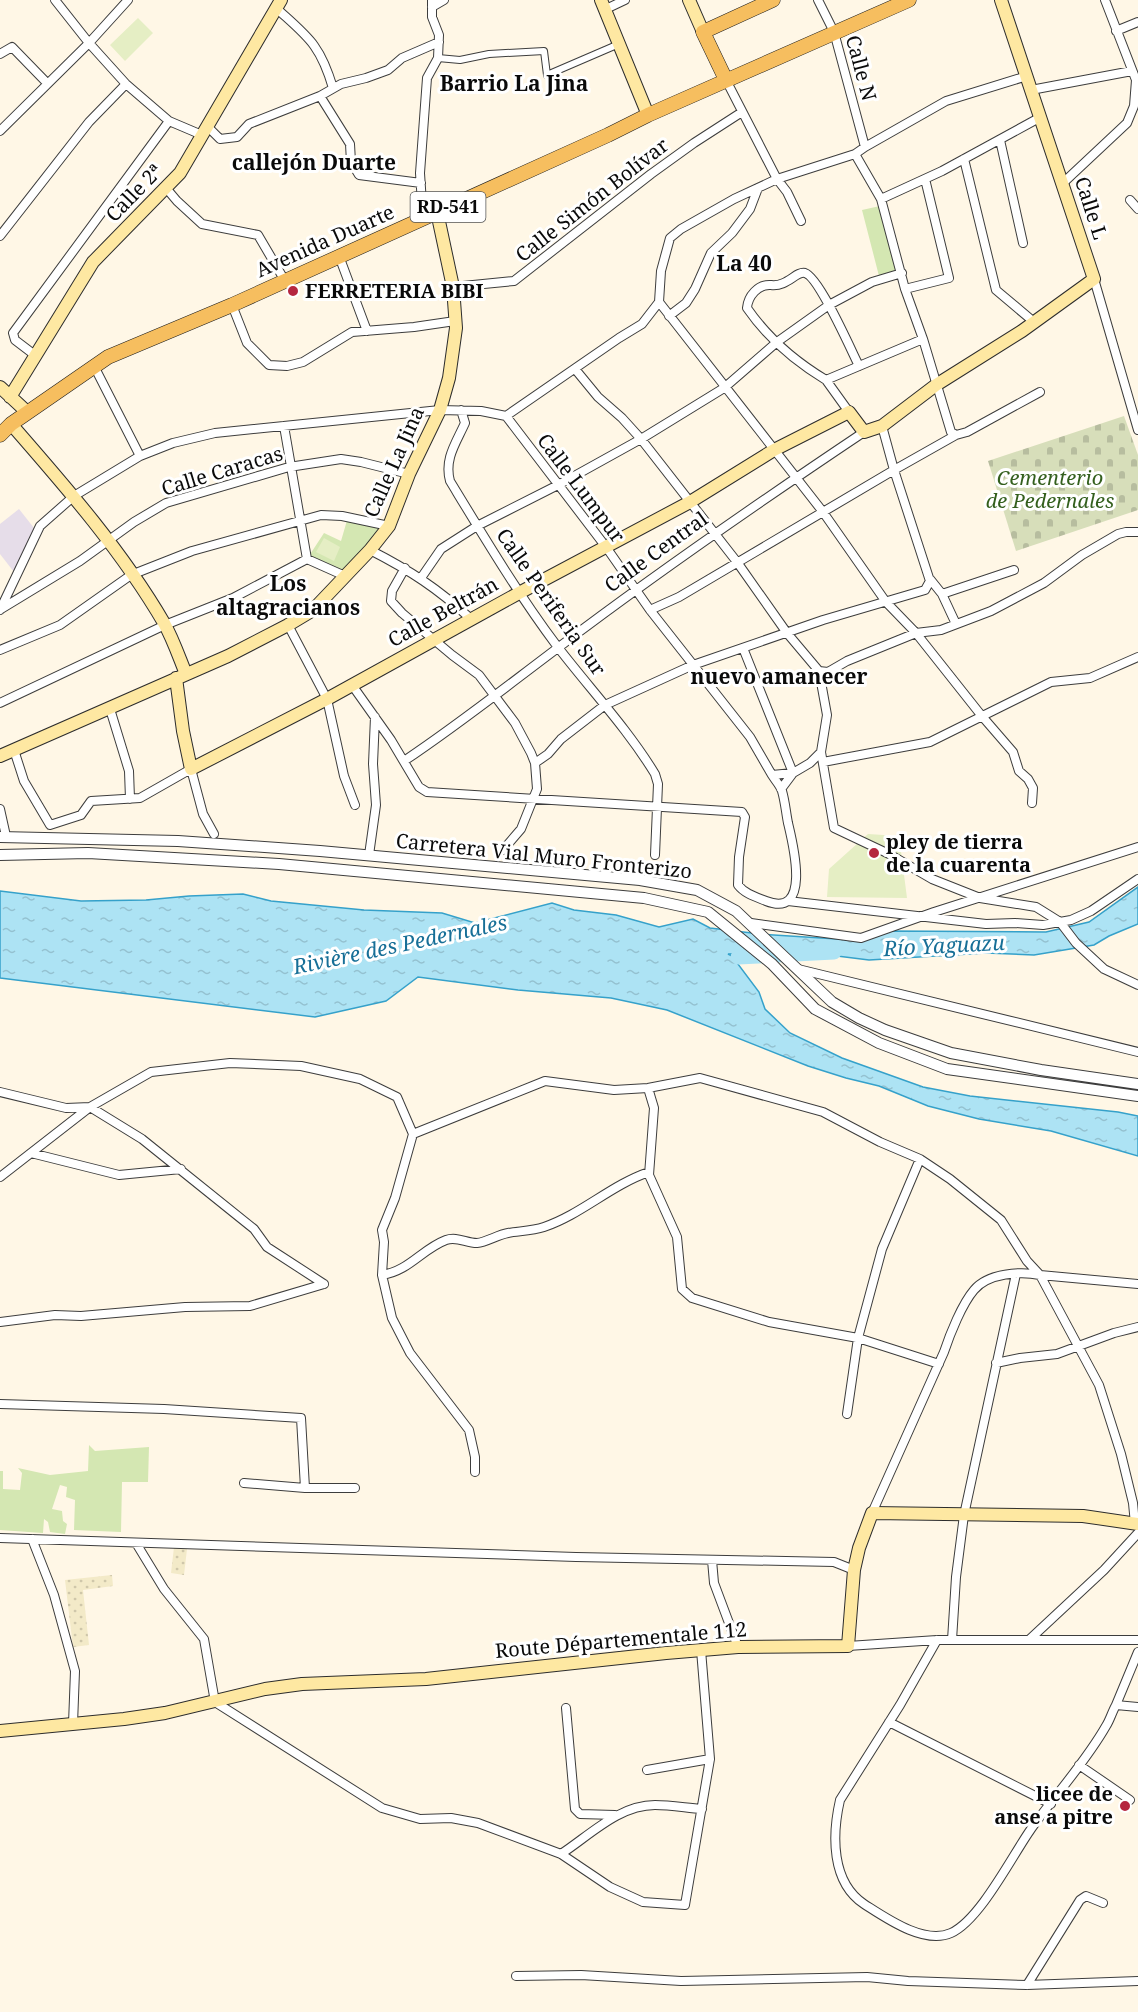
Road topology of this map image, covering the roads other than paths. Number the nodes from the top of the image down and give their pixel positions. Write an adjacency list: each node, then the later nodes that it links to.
1 (55, 0): 19 (street)
2 (128, 0): 19 (street)
3 (444, 0): 12 (street)
4 (625, 0): 13 (street)
5 (688, 0): 16 (main road)
6 (772, 0): 16 (main road)
7 (818, 0): 17 (street, Calle N)
8 (909, 0): 17 (main road, Avenida Duarte / RD-541)
9 (1001, 0): 24 (main road, Calle L)
10 (1105, 0): 15 (street)
11 (276, 3): 28 (street); 37 (main road, Calle 2ª)
12 (432, 3): 18 (street)
13 (604, 4): 20 (main road)
14 (1138, 22): 15 (street)
15 (1116, 31): 23 (street)
16 (703, 32): 25 (main road)
17 (834, 32): 25 (main road, Avenida Duarte / RD-541); 39 (street, Calle N)
18 (439, 42): 22 (street); 28 (street)
19 (89, 43): 26 (street); 27 (street)
20 (619, 44): 22 (street); 33 (main road)
21 (0, 54): 26 (street)
22 (438, 58): 44 (street)
23 (1132, 71): 29 (street); 31 (street)
24 (1027, 76): 29 (main road, Calle L); 39 (street)
25 (726, 80): 32 (street); 33 (main road, Avenida Duarte / RD-541)
26 (47, 83): 36 (street)
27 (126, 84): 35 (street); 54 (street)
28 (333, 88): 30 (street)
29 (1031, 90): 34 (main road, Calle L)
30 (320, 96): 37 (street); 44 (street)
31 (1136, 107): 45 (street)
32 (742, 112): 42 (street); 60 (street, Calle Simón Bolívar)
33 (648, 115): 51 (main road, Avenida Duarte / RD-541)
34 (1039, 118): 38 (street); 45 (main road, Calle L)
35 (169, 121): 37 (street); 71 (street)
36 (0, 131)
37 (205, 131): 46 (main road, Calle 2ª)
38 (1000, 140): 41 (street); 55 (street)
39 (865, 147): 40 (street)
40 (855, 154): 42 (street); 48 (street)
41 (964, 159): 43 (street); 67 (street)
42 (777, 179): 47 (street); 53 (street)
43 (925, 179): 48 (street); 61 (street)
44 (421, 183): 52 (street)
45 (1063, 183): 58 (main road, Calle L)
46 (166, 188): 59 (street); 71 (main road, Calle 2ª)
47 (758, 188): 62 (street); 65 (street)
48 (882, 199): 57 (street)
49 (1131, 200): 50 (street)
50 (1138, 209)
51 (437, 212): 52 (main road, Avenida Duarte / RD-541); 60 (main road, Calle La Jina)
52 (423, 219): 56 (main road, Avenida Duarte / RD-541)
53 (801, 221)
54 (0, 236)
55 (1023, 243)
56 (339, 256): 59 (main road, Avenida Duarte / RD-541); 68 (street)
57 (902, 273): 61 (street); 64 (street)
58 (1094, 279): 67 (main road, Calle Central); 89 (street, Calle L)
59 (285, 281): 63 (main road, Avenida Duarte / RD-541)
60 (453, 287): 66 (main road, Calle La Jina)
61 (905, 289): 69 (street)
62 (658, 302): 65 (street); 74 (street)
63 (232, 305): 68 (street); 72 (main road, Avenida Duarte / RD-541)
64 (829, 305): 70 (street); 70 (street); 73 (street)
65 (669, 316): 78 (street)
66 (455, 321): 68 (street); 81 (main road, Calle La Jina)
67 (1034, 322): 76 (main road, Calle Central)
68 (368, 331)
69 (923, 339): 73 (street); 76 (street)
70 (777, 342): 75 (street); 78 (street)
71 (36, 356): 80 (main road, Calle 2ª)
72 (94, 366): 83 (main road, Avenida Duarte / RD-541); 95 (street)
73 (859, 366): 75 (street)
74 (575, 369): 85 (street); 93 (street)
75 (826, 380): 84 (street)
76 (936, 385): 88 (main road, Calle Central); 92 (street)
77 (0, 387): 80 (main road)
78 (724, 388): 93 (street); 94 (street)
79 (1040, 392): 92 (street)
80 (10, 397): 83 (main road)
81 (440, 410): 82 (street); 87 (street); 98 (main road, Calle La Jina)
82 (461, 410): 85 (street); 106 (street, Calle Periferia Sur)
83 (27, 412): 86 (main road, Avenida Duarte / RD-541)
84 (849, 412): 90 (main road); 94 (main road, Calle Beltrán)
85 (506, 416): 100 (street, Calle Lumpur)
86 (11, 424): 91 (main road, Avenida Duarte / RD-541); 101 (main road)
87 (284, 426): 95 (street); 96 (street)
88 (882, 426): 90 (main road, Calle Central); 97 (street)
89 (1138, 430)
90 (864, 432): 99 (street, Calle Central)
91 (0, 435)
92 (956, 435): 97 (street)
93 (641, 439): 100 (street); 102 (street)
94 (774, 450): 99 (street); 102 (main road, Calle Beltrán)
95 (140, 456): 101 (street)
96 (289, 467): 98 (street, Calle Caracas); 104 (street); 109 (street, Calle Caracas)
97 (894, 470): 103 (street); 119 (street)
98 (409, 474): 105 (main road, Calle La Jina)
99 (795, 478): 103 (street); 108 (street, Calle Central)
100 (558, 485): 106 (street); 110 (street, Calle Lumpur)
101 (74, 496): 109 (main road); 124 (street)
102 (690, 502): 108 (street); 110 (main road, Calle Beltrán)
103 (823, 512): 113 (street); 123 (street)
104 (299, 520): 105 (street); 112 (street); 116 (street)
105 (389, 526): 111 (main road, Calle La Jina)
106 (477, 526): 118 (street); 121 (street, Calle Periferia Sur)
107 (1137, 531): 128 (street)
108 (715, 533): 113 (street); 120 (street, Calle Central)
109 (109, 541): 116 (main road); 124 (street, Calle Caracas)
110 (606, 547): 120 (street, Calle Lumpur); 121 (main road, Calle Beltrán)
111 (370, 550): 114 (street); 117 (main road, Calle La Jina)
112 (307, 559): 117 (street); 127 (street)
113 (737, 562): 125 (street); 130 (street)
114 (405, 568): 118 (street); 132 (street)
115 (1014, 570): 122 (street)
116 (131, 575): 127 (main road); 135 (street)
117 (345, 576): 129 (main road, Calle La Jina)
118 (421, 578): 126 (street)
119 (930, 579): 122 (street); 123 (street)
120 (636, 591): 125 (street, Calle Lumpur); 133 (street, Calle Central)
121 (519, 593): 126 (main road, Calle Beltrán); 133 (street, Calle Periferia Sur)
122 (942, 594): 128 (street)
123 (886, 602): 130 (street); 131 (street)
124 (0, 610)
125 (650, 610): 137 (street, Calle Lumpur)
126 (471, 619): 132 (main road, Calle Beltrán)
127 (165, 624): 139 (main road); 143 (street)
128 (956, 624): 131 (street)
129 (288, 625): 139 (main road, Calle La Jina); 142 (street)
130 (787, 633): 134 (street); 138 (street)
131 (916, 633): 138 (street); 146 (street)
132 (434, 639): 140 (main road, Calle Beltrán); 141 (street)
133 (558, 647): 141 (street, Calle Central); 144 (street, Calle Periferia Sur)
134 (743, 648): 137 (street); 155 (street)
135 (0, 650)
136 (1138, 657): 146 (street)
137 (693, 665): 144 (street); 156 (street, Calle Lumpur)
138 (819, 671): 149 (street)
139 (181, 676): 145 (main road, Calle La Jina); 154 (main road)
140 (352, 684): 142 (main road, Calle Beltrán); 147 (street)
141 (496, 696): 151 (street, Calle Central); 153 (street)
142 (327, 699): 154 (main road, Calle Beltrán); 161 (street)
143 (0, 703)
144 (605, 705): 153 (street); 162 (street, Calle Periferia Sur)
145 (110, 709): 148 (main road, Calle La Jina); 159 (street)
146 (981, 715): 152 (street); 160 (street)
147 (375, 716): 151 (street); 169 (street)
148 (14, 750): 150 (main road, Calle La Jina); 159 (street, Calle Beltrán)
149 (820, 752): 152 (street); 155 (street)
150 (0, 756)
151 (404, 761): 158 (street)
152 (823, 762): 172 (street)
153 (535, 763): 158 (street)
154 (191, 769): 159 (street, Calle Beltrán); 164 (street)
155 (793, 773): 156 (street); 157 (street)
156 (772, 776): 157 (street, Calle Lumpur)
157 (781, 789): 173 (street)
158 (532, 799): 162 (street); 167 (street)
159 (130, 800)
160 (1032, 803)
161 (355, 805)
162 (658, 807): 170 (street, Calle Periferia Sur); 173 (street)
163 (0, 809): 165 (street)
164 (214, 834)
165 (3, 837): 169 (street, Carretera Vial Muro Fronterizo)
166 (1138, 847): 172 (street)
167 (503, 850)
168 (0, 855): 182 (street, Carretera Vial Muro Fronterizo)
169 (369, 855): 175 (street, Carretera Vial Muro Fronterizo)
170 (655, 855)
171 (1138, 879): 174 (street)
172 (980, 898): 174 (street); 175 (street)
173 (788, 901): 174 (street)
174 (1060, 922): 177 (street)
175 (751, 923): 176 (street, Carretera Vial Muro Fronterizo)
176 (795, 968): 178 (street); 179 (street, Carretera Vial Muro Fronterizo)
177 (1135, 983)
178 (1138, 1052)
179 (1138, 1083)
180 (648, 1089): 184 (street); 186 (street); 188 (street)
181 (0, 1092): 183 (street)
182 (1138, 1096)
183 (90, 1107): 184 (street); 185 (street); 187 (street)
184 (413, 1134): 191 (street)
185 (31, 1154): 187 (street); 189 (street)
186 (920, 1160): 192 (street); 196 (street)
187 (181, 1169): 194 (street)
188 (649, 1172): 191 (street); 196 (street)
189 (0, 1177)
190 (1016, 1274): 192 (street); 198 (street); 199 (street)
191 (382, 1275): 202 (street)
192 (1040, 1275): 193 (street); 197 (street)
193 (1138, 1284)
194 (0, 1322)
195 (1138, 1327): 197 (street)
196 (858, 1338): 199 (street); 201 (street)
197 (1079, 1347): 198 (street); 208 (street)
198 (996, 1363): 207 (street)
199 (939, 1364): 206 (street)
200 (0, 1404): 204 (street)
201 (847, 1414)
202 (475, 1472)
203 (244, 1483): 204 (street)
204 (305, 1488): 205 (street)
205 (355, 1488)
206 (872, 1513): 207 (main road); 213 (main road)
207 (964, 1515): 208 (main road); 216 (street)
208 (1137, 1527): 214 (street)
209 (0, 1538): 210 (street)
210 (32, 1539): 211 (street); 227 (street)
211 (136, 1543): 212 (street); 222 (street)
212 (712, 1560): 213 (street); 219 (street)
213 (854, 1570): 218 (main road)
214 (1030, 1639): 216 (street); 217 (street)
215 (937, 1640): 216 (street); 218 (street); 226 (street)
216 (952, 1640)
217 (1138, 1640)
218 (848, 1646): 219 (main road, Route Départementale 112)
219 (738, 1647): 220 (main road, Route Départementale 112)
220 (701, 1650): 222 (main road, Route Départementale 112); 229 (street)
221 (1138, 1652): 223 (street)
222 (215, 1702): 227 (main road, Route Départementale 112); 236 (street)
223 (1116, 1706): 224 (street); 230 (street)
224 (1138, 1707)
225 (566, 1708): 235 (street)
226 (889, 1722): 233 (street); 233 (street)
227 (73, 1724): 228 (main road, Route Départementale 112)
228 (0, 1731)
229 (710, 1759): 231 (street); 234 (street)
230 (1079, 1765): 232 (street); 233 (street)
231 (647, 1770)
232 (1130, 1800)
233 (1050, 1804)
234 (702, 1809): 235 (street); 236 (street)
235 (616, 1815): 236 (street)
236 (561, 1854)
237 (1102, 1903): 240 (street)
238 (516, 1976): 240 (street)
239 (1138, 1981): 240 (street)
240 (1027, 1985)

